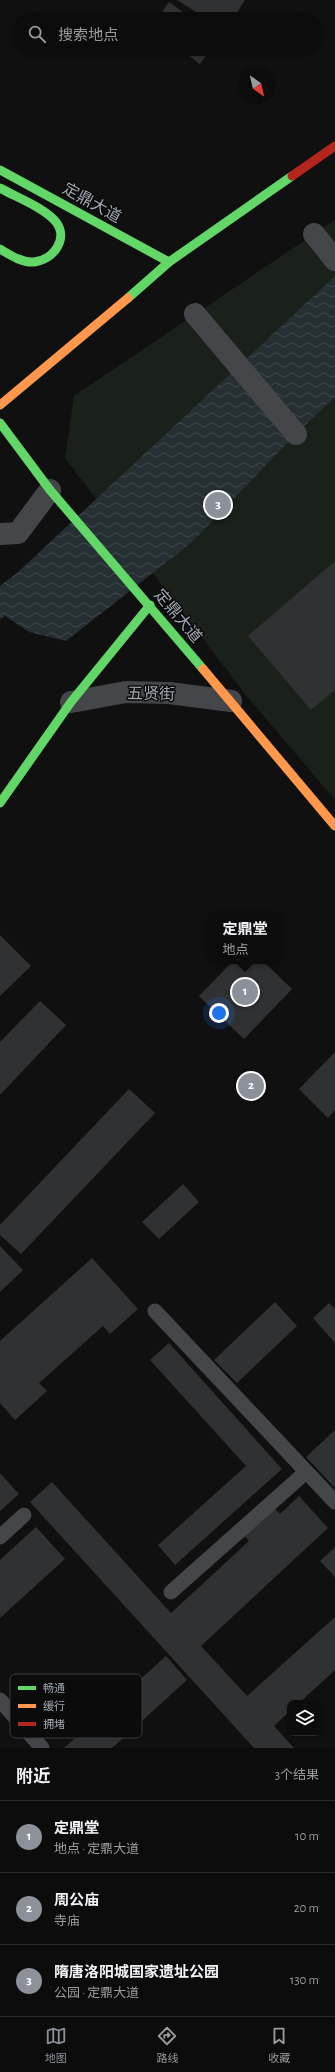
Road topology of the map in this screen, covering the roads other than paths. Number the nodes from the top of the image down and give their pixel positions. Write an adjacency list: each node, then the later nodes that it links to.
1 (335, 146): 7 (main road)
2 (0, 170): 7 (main road, 定鼎大道)
3 (0, 188): 5 (main road)
4 (314, 234): 6 (street)
5 (0, 249)
6 (335, 260)
7 (169, 262): 9 (main road)
8 (195, 314): 11 (street)
9 (0, 404)
10 (0, 424): 12 (main road, 定鼎大道)
11 (296, 434)
12 (50, 490): 13 (street); 14 (main road, 定鼎大道)
13 (0, 534)
14 (150, 605): 15 (main road, 定鼎大道); 16 (main road)
15 (231, 701): 16 (street, 五贤街); 18 (main road, 定鼎大道)
16 (71, 702): 17 (main road)
17 (0, 803)
18 (335, 826)
19 (155, 1310): 20 (lane)
20 (306, 1472): 21 (lane); 24 (lane)
21 (335, 1502)
22 (24, 1515): 23 (lane)
23 (0, 1537)
24 (171, 1592)
25 (0, 1700): 26 (lane)
26 (10, 1712)
27 (32, 1738): 28 (lane)
28 (41, 1748)

